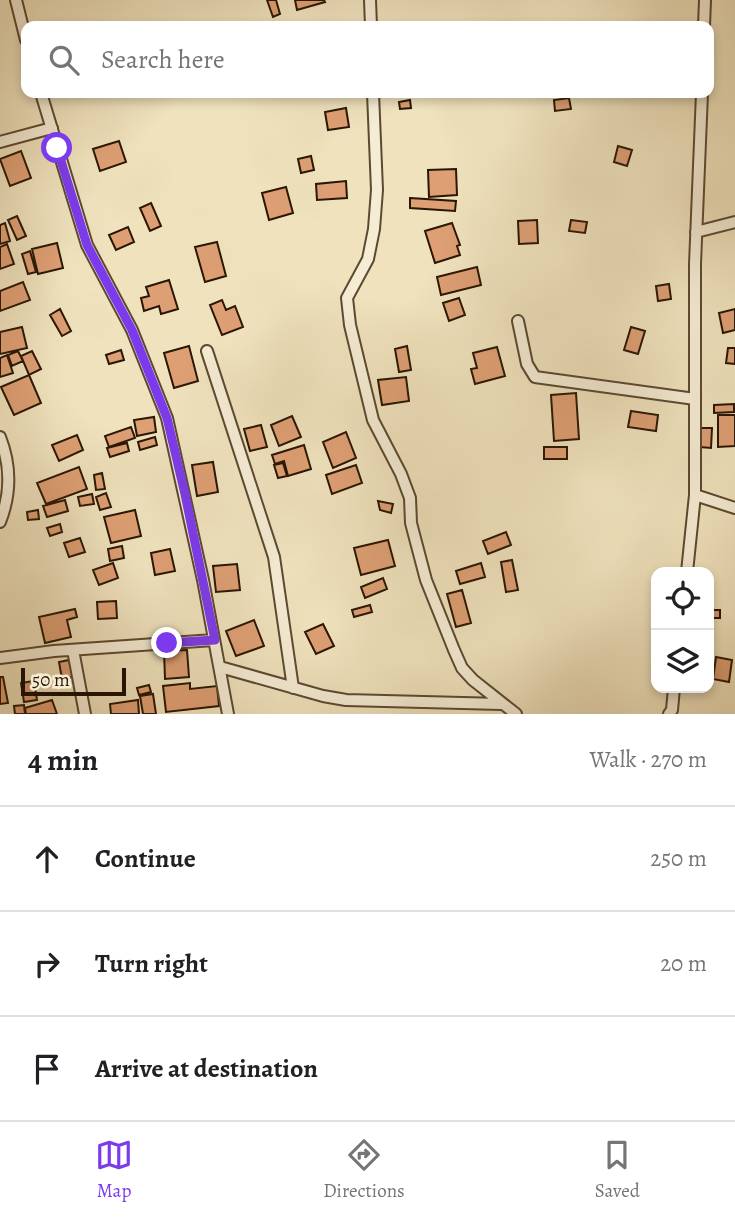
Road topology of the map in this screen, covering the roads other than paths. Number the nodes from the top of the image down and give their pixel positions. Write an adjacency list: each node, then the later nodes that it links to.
1 (16, 0): 4 (street)
2 (370, 0): 5 (street)
3 (705, 0): 6 (street)
4 (21, 21)
5 (371, 21)
6 (704, 21)
7 (43, 98): 10 (street)
8 (373, 98): 29 (street)
9 (702, 98): 13 (street)
10 (52, 128): 11 (street); 22 (street)
11 (0, 142)
12 (735, 222): 13 (street)
13 (696, 232): 16 (street)
14 (518, 321): 16 (street)
15 (207, 351): 26 (street)
16 (695, 399): 18 (street)
17 (0, 437): 20 (street)
18 (695, 495): 19 (street); 21 (street)
19 (735, 508)
20 (0, 522)
21 (688, 567)
22 (215, 640): 23 (street); 25 (street)
23 (73, 650): 24 (street); 30 (street)
24 (0, 658)
25 (220, 667): 26 (street); 31 (street)
26 (293, 688): 28 (street)
27 (674, 693): 34 (street)
28 (400, 701): 29 (street); 32 (street)
29 (501, 704): 33 (street)
30 (85, 714)
31 (228, 714)
32 (401, 714)
33 (516, 714)
34 (669, 714)

